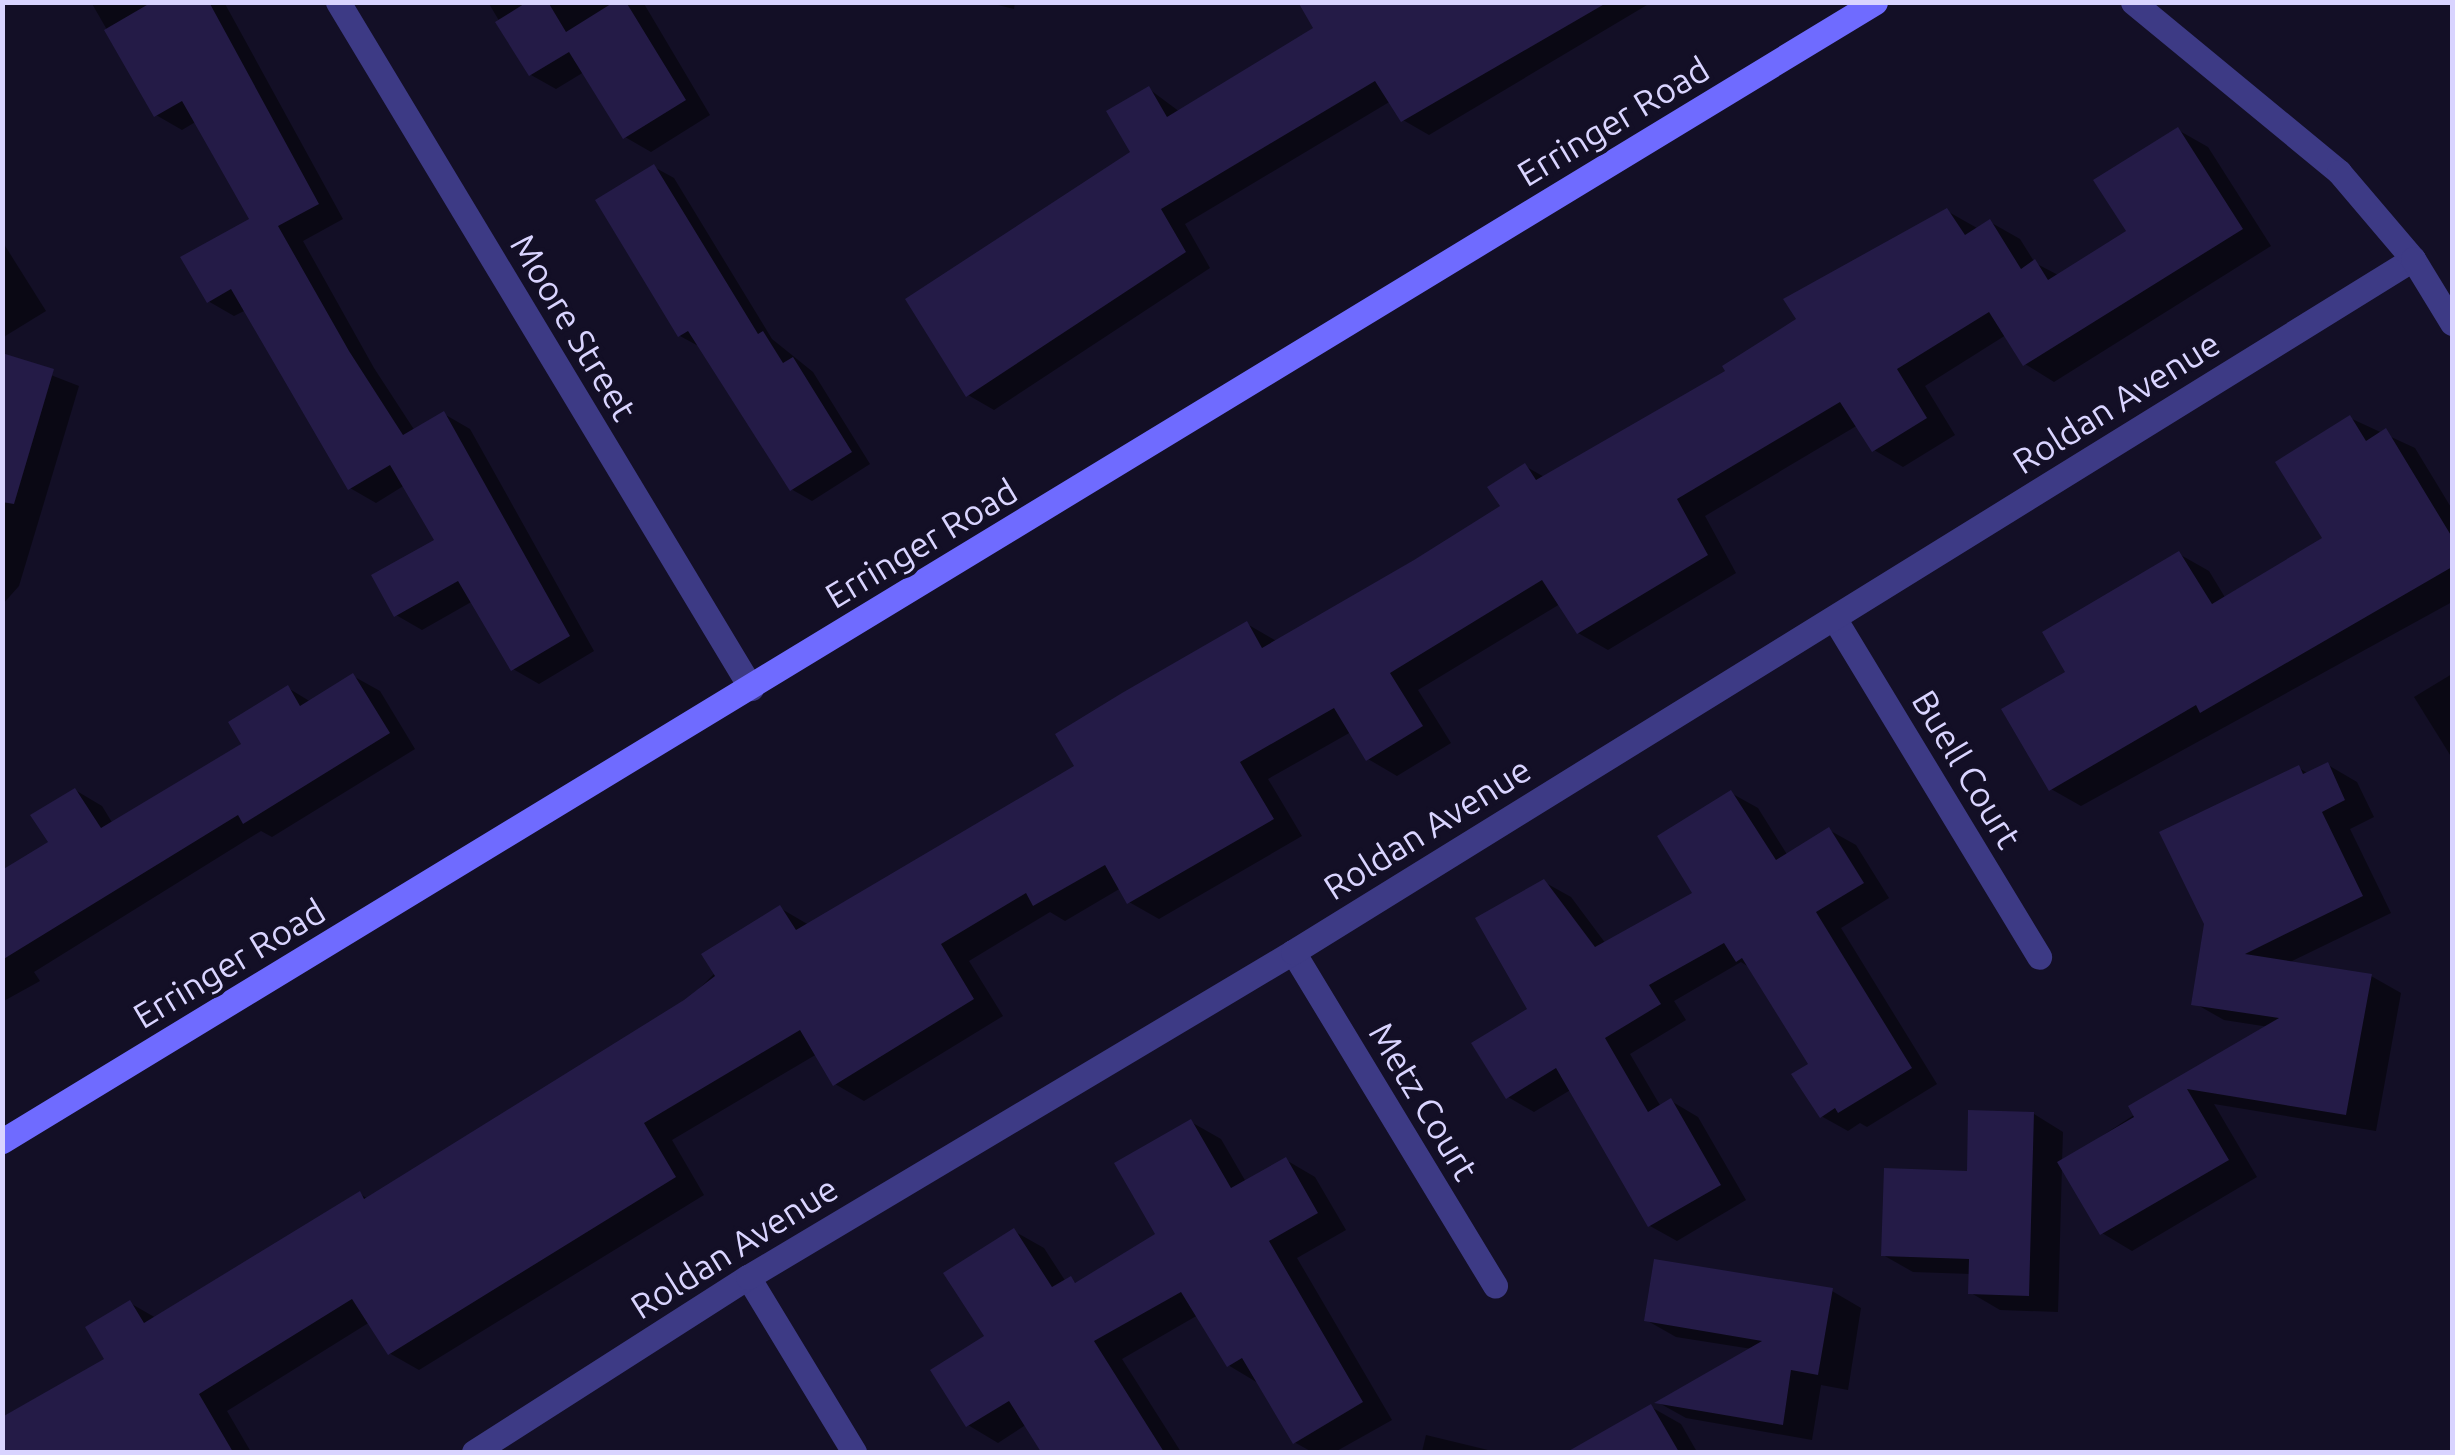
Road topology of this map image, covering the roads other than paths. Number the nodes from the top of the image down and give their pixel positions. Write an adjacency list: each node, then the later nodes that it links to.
1 (338, 2): 7 (street, Moore Street)
2 (1874, 2): 7 (main road, Erringer Road)
3 (2133, 2): 4 (street)
4 (2413, 258): 5 (street); 6 (street, Roldan Avenue)
5 (2452, 323)
6 (1834, 618): 8 (street, Roldan Avenue); 9 (street, Buell Court)
7 (751, 688): 10 (main road, Erringer Road)
8 (1293, 952): 11 (street, Roldan Avenue); 12 (street, Metz Court)
9 (2039, 957)
10 (2, 1141)
11 (748, 1277): 13 (street, Roldan Avenue); 14 (street)
12 (1495, 1286)
13 (474, 1452)
14 (854, 1452)

